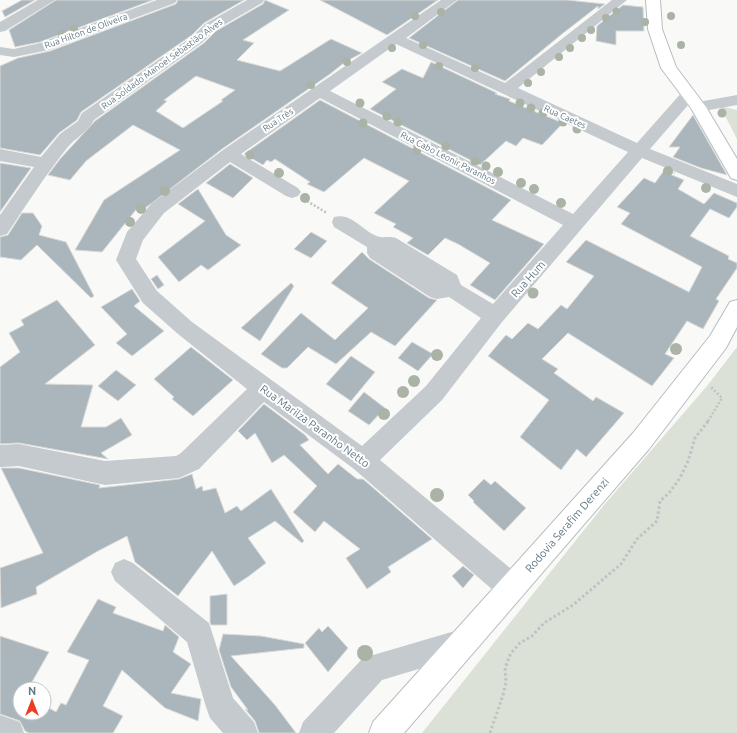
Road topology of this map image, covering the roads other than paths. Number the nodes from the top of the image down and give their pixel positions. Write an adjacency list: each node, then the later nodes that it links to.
1 (48, 0): 7 (street)
2 (170, 0): 9 (street, Rua Hilton de Oliveira)
3 (257, 0): 17 (street, Rua Soldado Manoel Sebastião Alves)
4 (450, 0): 8 (street, Rua Três)
5 (620, 0): 10 (street)
6 (653, 0): 13 (main road)
7 (0, 28)
8 (395, 38): 10 (street, Rua Caetes); 11 (street, Rua Três)
9 (0, 51)
10 (506, 90): 14 (street, Rua Caetes)
11 (320, 92): 15 (street, Rua Três); 22 (street, Rua Cabo Leonir Paranhos)
12 (737, 100): 13 (street)
13 (694, 101): 14 (street, Rua Hum); 18 (main road)
14 (640, 151): 20 (street, Rua Caetes); 22 (street, Rua Hum)
15 (229, 154): 19 (street); 24 (street, Rua Três)
16 (0, 155): 17 (street)
17 (45, 164): 23 (street, Rua Soldado Manoel Sebastião Alves)
18 (737, 174)
19 (292, 192)
20 (737, 192)
21 (341, 222): 26 (street)
22 (577, 224): 26 (street, Rua Hum)
23 (0, 229)
24 (126, 260): 27 (street, Rua Marilza Paranho Netto)
25 (737, 308): 31 (main road, Rodovia Serafim Derenzi)
26 (495, 316): 29 (street, Rua Hum)
27 (263, 388): 28 (street); 29 (street, Rua Marilza Paranho Netto)
28 (10, 455)
29 (364, 461): 31 (street, Rua Marilza Paranho Netto)
30 (124, 572): 35 (street)
31 (512, 588): 32 (main road, Rodovia Serafim Derenzi)
32 (465, 642): 36 (street); 37 (main road, Rodovia Serafim Derenzi)
33 (0, 730): 34 (street)
34 (9, 733)
35 (243, 733)
36 (314, 733)
37 (384, 733)

